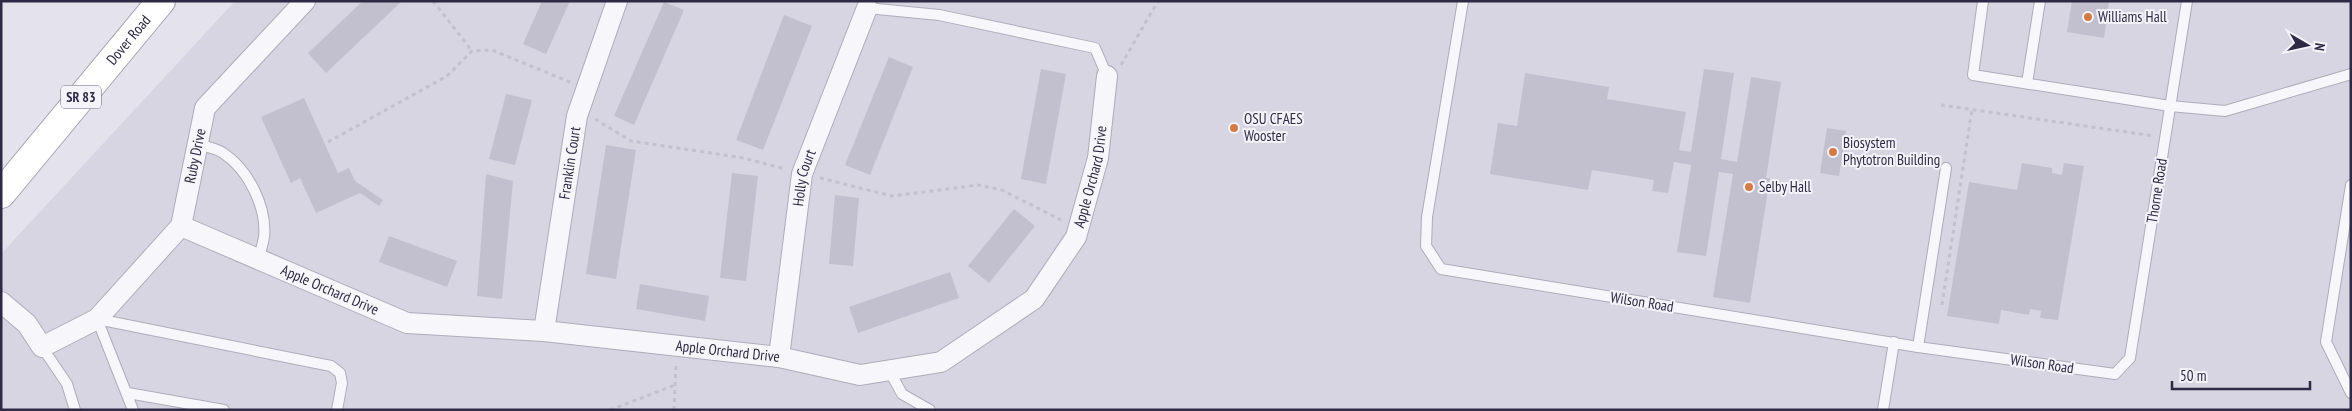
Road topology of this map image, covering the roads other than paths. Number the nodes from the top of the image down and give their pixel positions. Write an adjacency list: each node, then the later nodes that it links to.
1 (161, 1): 16 (main road, Dover Road / SR 83)
2 (305, 1): 13 (street, Ruby Drive)
3 (617, 1): 21 (street, Franklin Court)
4 (1463, 1): 22 (lane, Wilson Road)
5 (1983, 1): 11 (lane)
6 (2040, 1): 11 (lane)
7 (2187, 1): 12 (lane, Thorne Road)
8 (867, 8): 10 (lane); 25 (street, Holly Court)
9 (2351, 74): 12 (lane)
10 (1108, 76): 26 (street, Apple Orchard Drive)
11 (2027, 83): 12 (lane)
12 (2170, 106): 27 (lane, Thorne Road)
13 (198, 144): 17 (street, Ruby Drive); 18 (lane)
14 (1946, 168): 24 (lane)
15 (2351, 185): 29 (lane)
16 (1, 194)
17 (181, 226): 18 (street, Apple Orchard Drive); 20 (street)
18 (259, 260): 21 (street, Apple Orchard Drive)
19 (1, 302): 23 (street)
20 (97, 319): 23 (street); 28 (lane); 33 (lane)
21 (544, 331): 25 (street, Apple Orchard Drive)
22 (1894, 342): 24 (lane, Wilson Road); 35 (lane)
23 (42, 347): 30 (lane)
24 (1918, 347): 27 (lane, Wilson Road)
25 (779, 357): 26 (street, Apple Orchard Drive)
26 (889, 370): 34 (lane)
27 (2115, 374)
28 (128, 393): 31 (lane); 32 (lane)
29 (2351, 393)
30 (75, 410)
31 (133, 410)
32 (224, 410)
33 (337, 410)
34 (930, 410)
35 (1883, 410)

